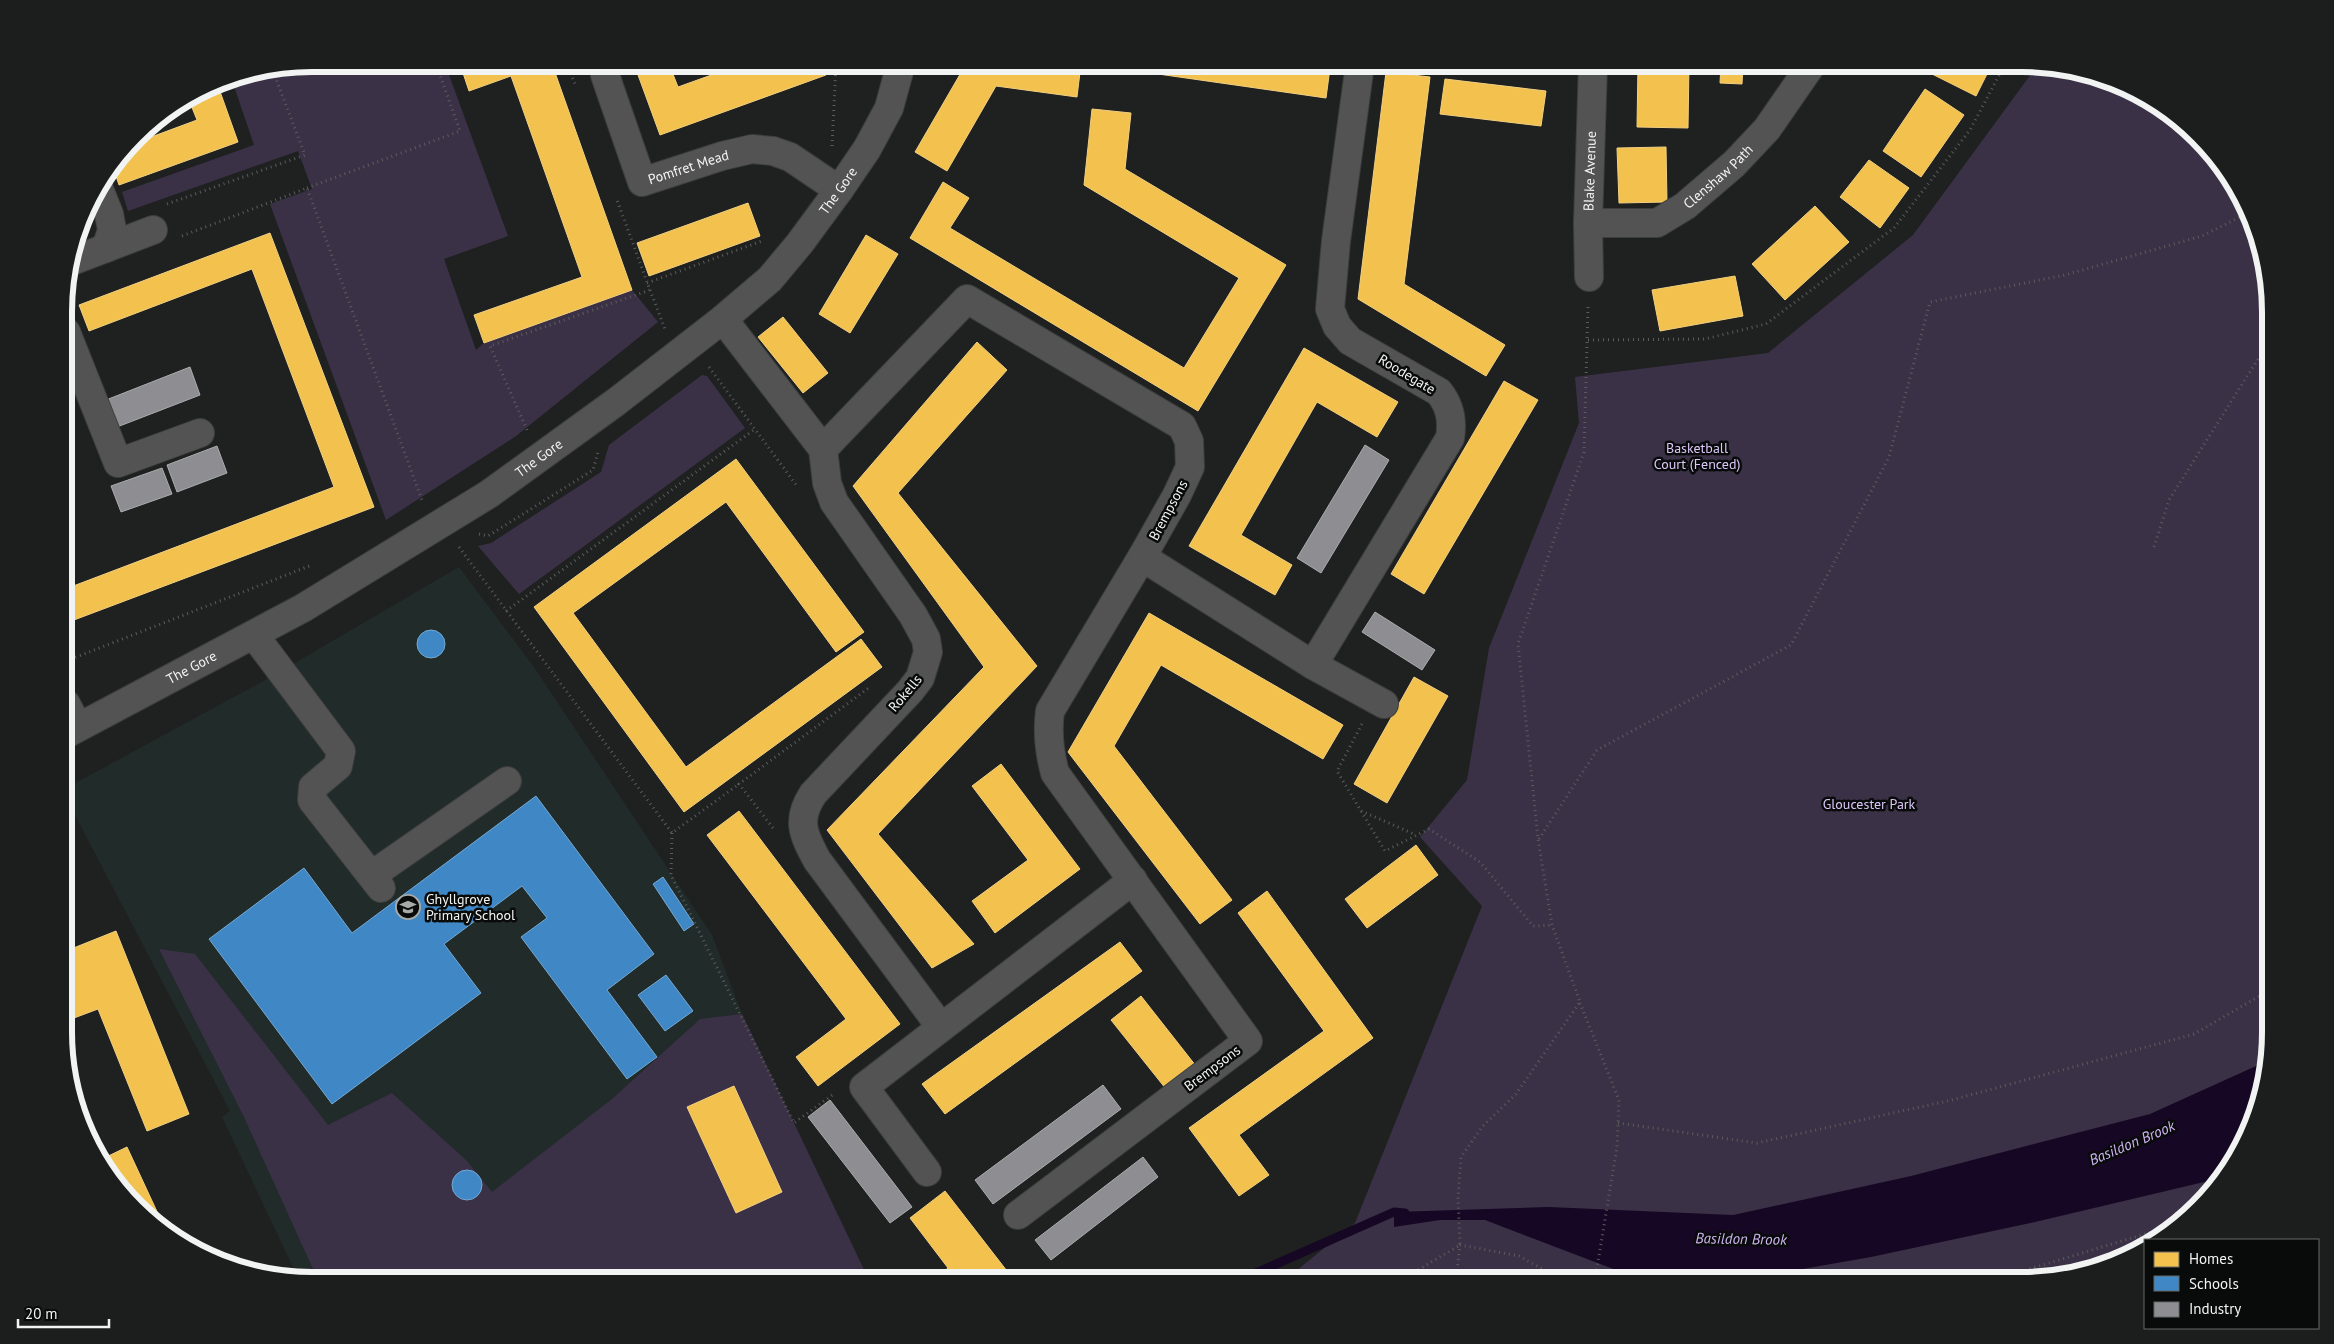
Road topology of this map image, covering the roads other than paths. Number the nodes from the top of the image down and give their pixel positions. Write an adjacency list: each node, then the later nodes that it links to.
1 (899, 72): 6 (street, The Gore)
2 (1359, 72): 19 (street, Roodegate)
3 (1594, 72): 9 (street, Blake Avenue)
4 (1806, 72): 9 (street, Clenshaw Path)
5 (605, 75): 6 (street, Pomfret Mead)
6 (840, 190): 13 (street, The Gore)
7 (102, 197): 10 (street)
8 (156, 218): 10 (street)
9 (1588, 223): 12 (street, Blake Avenue)
10 (106, 248): 11 (street)
11 (77, 268)
12 (1589, 277)
13 (723, 319): 16 (street); 18 (street, The Gore)
14 (72, 347): 15 (street)
15 (200, 433)
16 (823, 449): 17 (street, Brempsons); 24 (street, Rokells)
17 (1142, 558): 19 (street); 23 (street, Brempsons)
18 (254, 635): 21 (street, The Gore); 22 (street)
19 (1313, 665): 20 (street)
20 (1379, 701)
21 (72, 731)
22 (507, 781)
23 (1133, 880): 24 (street); 26 (street, Brempsons)
24 (940, 1026): 25 (street)
25 (927, 1172)
26 (1018, 1215)

